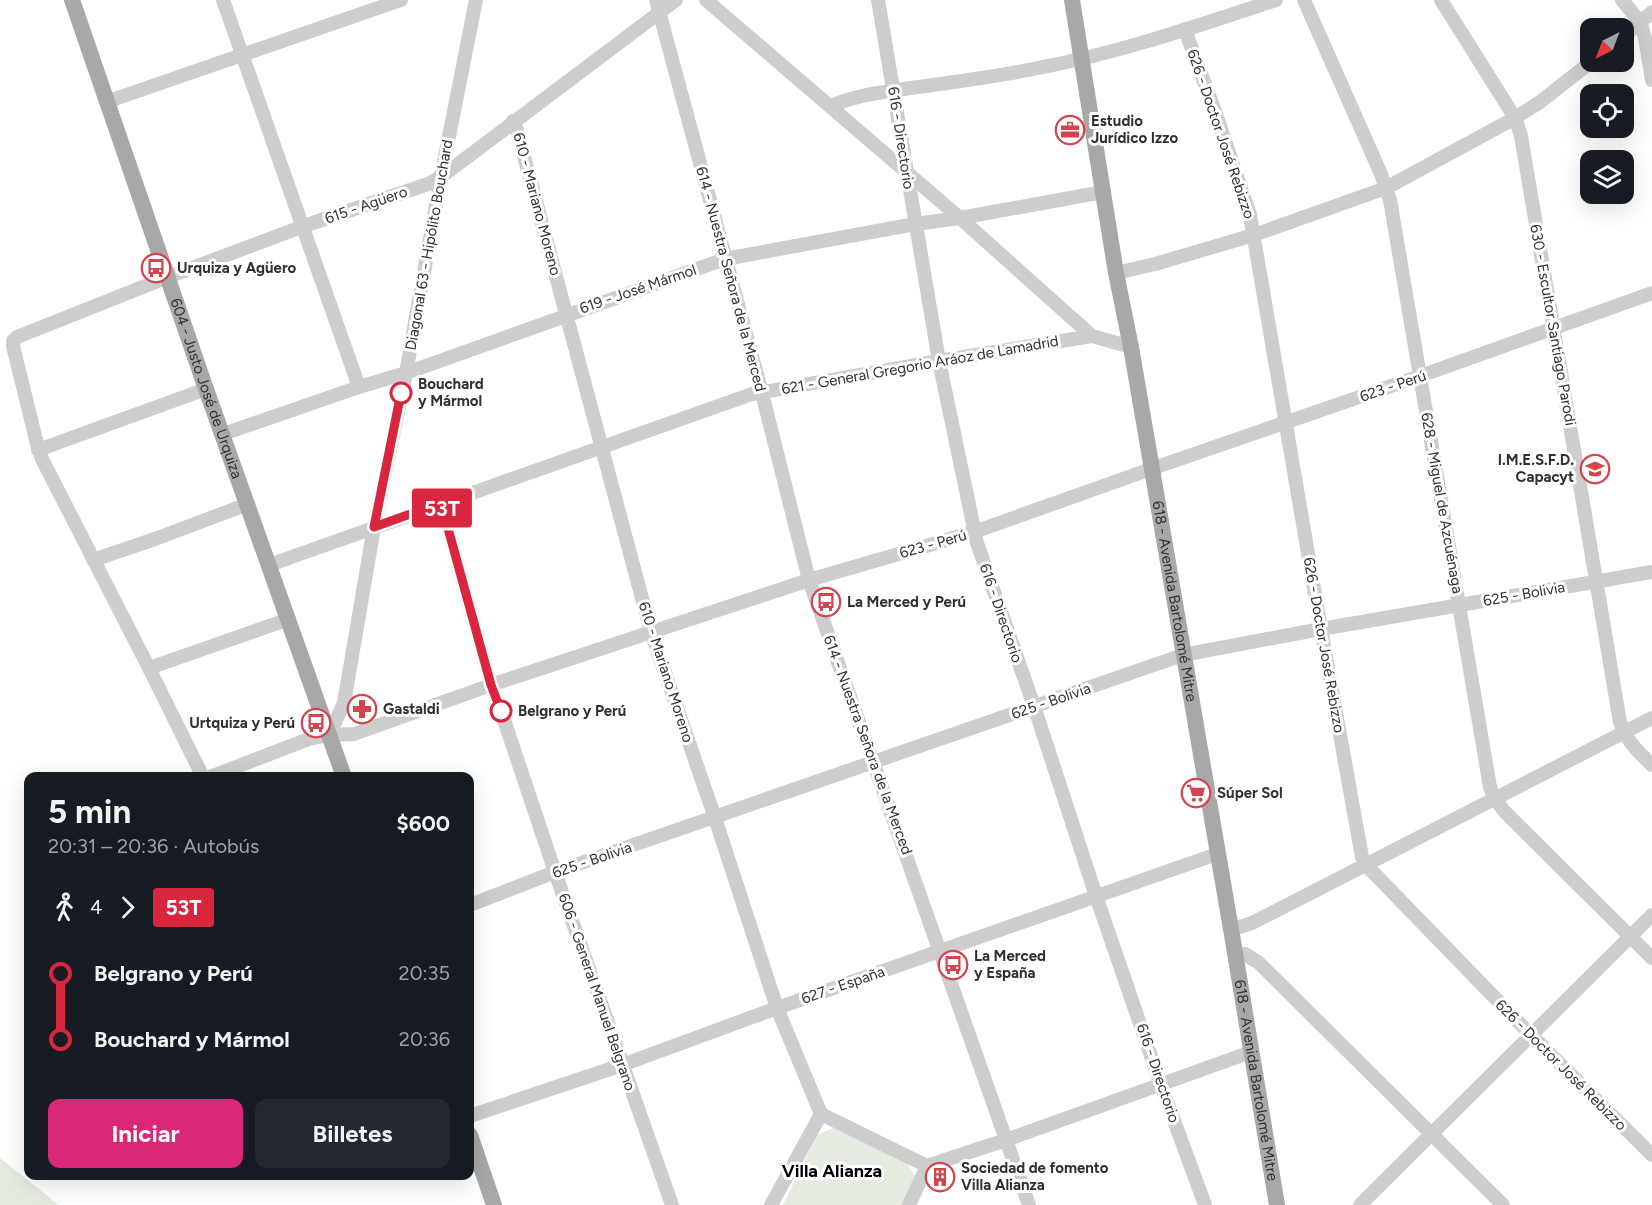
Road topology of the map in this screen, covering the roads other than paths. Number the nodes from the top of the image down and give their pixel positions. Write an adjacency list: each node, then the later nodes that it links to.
1 (72, 0): 23 (main road, 604 - Justo José de Urquiza)
2 (223, 0): 18 (street)
3 (401, 0): 18 (street)
4 (476, 0): 28 (street, Diagonal 63 - Hipólito Bouchard)
5 (676, 0): 13 (street, 615 - Agüero)
6 (706, 0): 24 (street)
7 (878, 0): 22 (street, 616 - Directorio)
8 (1072, 0): 19 (main road, 618 - Avenida Bartolomé Mitre)
9 (1276, 0): 17 (street)
10 (1304, 0): 29 (street, 628 - Miguel de Azcuénaga)
11 (1441, 0): 25 (street, 630 - Escultor Santiago Parodi)
12 (1622, 0): 15 (street)
13 (657, 6): 26 (street, 615 - Agüero); 35 (street, 614 - Nuestra Señora de la Merced)
14 (1652, 12): 15 (street)
15 (1641, 23): 16 (street); 21 (street)
16 (1634, 28)
17 (1185, 30): 19 (street); 34 (street, 626 - Doctor José Rebizzo)
18 (242, 54): 23 (street); 33 (street)
19 (1082, 59): 22 (street); 30 (main road, 618 - Avenida Bartolomé Mitre)
20 (1580, 71): 25 (street)
21 (1652, 80)
22 (894, 91): 24 (street); 27 (street, 616 - Directorio)
23 (106, 102): 37 (main road, 604 - Justo José de Urquiza)
24 (831, 106): 27 (street)
25 (1515, 118): 29 (street); 40 (street, 630 - Escultor Santiago Parodi)
26 (513, 121): 28 (street, 615 - Agüero); 39 (street, 610 - Mariano Moreno)
27 (907, 172): 31 (street); 32 (street, 616 - Directorio)
28 (441, 177): 33 (street, 615 - Agüero); 44 (street, Diagonal 63 - Hipólito Bouchard)
29 (1386, 188): 34 (street); 45 (street, 628 - Miguel de Azcuénaga)
30 (1103, 192): 31 (street, 619 - José Mármol); 36 (main road, 618 - Avenida Bartolomé Mitre)
31 (960, 218): 32 (street, 619 - José Mármol); 41 (street)
32 (915, 224): 35 (street, 619 - José Mármol); 43 (street, 616 - Directorio)
33 (304, 226): 37 (street, 615 - Agüero); 46 (street)
34 (1254, 235): 36 (street); 49 (street, 626 - Doctor José Rebizzo)
35 (725, 259): 39 (street, 619 - José Mármol); 48 (street, 614 - Nuestra Señora de la Merced)
36 (1116, 273): 42 (main road, 618 - Avenida Bartolomé Mitre)
37 (168, 277): 47 (main road, 604 - Justo José de Urquiza); 52 (street, 615 - Agüero)
38 (1652, 293): 40 (street, 623 - Perú)
39 (566, 315): 44 (street, 619 - José Mármol); 51 (street, 610 - Mariano Moreno)
40 (1553, 330): 45 (street, 623 - Perú); 62 (street, 630 - Escultor Santiago Parodi)
41 (1092, 336): 42 (street, 621 - General Gregorio Aráoz de Lamadrid); 43 (street, 621 - General Gregorio Aráoz de Lamadrid)
42 (1131, 347): 53 (main road, 618 - Avenida Bartolomé Mitre)
43 (939, 361): 48 (street, 621 - General Gregorio Aráoz de Lamadrid); 57 (street, 616 - Directorio)
44 (406, 373): 46 (street, 619 - José Mármol); 56 (street, Diagonal 63 - Hipólito Bouchard)
45 (1420, 376): 49 (street, 623 - Perú); 63 (street, 628 - Miguel de Azcuénaga)
46 (359, 387): 50 (street, 619 - José Mármol)
47 (206, 389): 50 (main road, 604 - Justo José de Urquiza); 52 (street)
48 (762, 393): 51 (street, 621 - General Gregorio Aráoz de Lamadrid); 61 (street, 614 - Nuestra Señora de la Merced)
49 (1285, 423): 53 (street, 623 - Perú); 65 (street, 626 - Doctor José Rebizzo)
50 (223, 434): 55 (main road, 604 - Justo José de Urquiza)
51 (602, 448): 54 (street, 621 - General Gregorio Aráoz de Lamadrid); 66 (street, 610 - Mariano Moreno)
52 (39, 450): 58 (street)
53 (1151, 469): 57 (street, 623 - Perú); 67 (main road, 618 - Avenida Bartolomé Mitre)
54 (441, 503): 56 (street, 621 - General Gregorio Aráoz de Lamadrid); 69 (street, 606 - General Manuel Belgrano)
55 (248, 504): 58 (street); 59 (main road, 604 - Justo José de Urquiza)
56 (374, 527): 59 (street, 621 - General Gregorio Aráoz de Lamadrid); 73 (street, Diagonal 63 - Hipólito Bouchard)
57 (974, 532): 61 (street, 623 - Perú); 70 (street, 616 - Directorio)
58 (93, 560): 68 (street)
59 (269, 565): 64 (main road, 604 - Justo José de Urquiza)
60 (1652, 572): 62 (street, 625 - Bolivia)
61 (809, 580): 66 (street, 623 - Perú); 74 (street, 614 - Nuestra Señora de la Merced)
62 (1597, 581): 63 (street, 625 - Bolivia); 72 (street, 630 - Escultor Santiago Parodi)
63 (1459, 606): 65 (street, 625 - Bolivia); 79 (street, 628 - Miguel de Azcuénaga)
64 (289, 619): 68 (street); 73 (main road, 604 - Justo José de Urquiza)
65 (1321, 629): 67 (street, 625 - Bolivia); 82 (street, 626 - Doctor José Rebizzo)
66 (651, 632): 69 (street, 623 - Perú); 80 (street, 610 - Mariano Moreno)
67 (1183, 656): 70 (street, 625 - Bolivia); 81 (main road, 618 - Avenida Bartolomé Mitre)
68 (150, 668): 76 (street)
69 (491, 685): 73 (street, 623 - Perú); 83 (street, 606 - General Manuel Belgrano)
70 (1034, 706): 74 (street, 625 - Bolivia); 84 (street, 616 - Directorio)
71 (1652, 718): 72 (street)
72 (1623, 733): 75 (street, 630 - Escultor Santiago Parodi); 79 (street)
73 (329, 735): 77 (street, 623 - Perú); 78 (main road, 604 - Justo José de Urquiza)
74 (873, 762): 80 (street, 625 - Bolivia); 89 (street, 614 - Nuestra Señora de la Merced)
75 (1652, 765)
76 (201, 772)
77 (223, 772)
78 (342, 772)
79 (1495, 799): 82 (street); 88 (street, 628 - Miguel de Azcuénaga)
80 (715, 818): 83 (street, 625 - Bolivia); 92 (street, 610 - Mariano Moreno)
81 (1217, 854): 84 (street, 627 - España); 87 (main road, 618 - Avenida Bartolomé Mitre)
82 (1365, 864): 87 (street); 93 (street, 626 - Doctor José Rebizzo)
83 (555, 872): 85 (street, 625 - Bolivia); 95 (street, 606 - General Manuel Belgrano)
84 (1096, 896): 89 (street, 627 - España); 96 (street, 616 - Directorio)
85 (474, 903)
86 (1652, 915): 88 (street)
87 (1231, 930): 90 (main road, 618 - Avenida Bartolomé Mitre)
88 (1630, 936): 91 (street, 628 - Miguel de Azcuénaga); 93 (street)
89 (941, 951): 92 (street, 627 - España); 100 (street, 614 - Nuestra Señora de la Merced)
90 (1236, 955): 94 (main road, 618 - Avenida Bartolomé Mitre); 99 (street)
91 (1652, 958)
92 (777, 1008): 95 (street, 627 - España); 97 (street, 610 - Mariano Moreno)
93 (1531, 1035): 99 (street); 102 (street, 626 - Doctor José Rebizzo)
94 (1251, 1052): 96 (street); 110 (main road, 618 - Avenida Bartolomé Mitre)
95 (622, 1065): 98 (street, 627 - España); 105 (street, 606 - General Manuel Belgrano)
96 (1161, 1085): 100 (street); 109 (street, 616 - Directorio)
97 (821, 1114): 103 (street); 106 (street)
98 (474, 1115)
99 (1432, 1133): 111 (street); 112 (street)
100 (1006, 1140): 103 (street); 108 (street, 614 - Nuestra Señora de la Merced)
101 (474, 1147): 104 (main road)
102 (1652, 1155)
103 (927, 1166): 107 (street)
104 (494, 1205)
105 (672, 1205)
106 (771, 1205)
107 (909, 1205)
108 (1029, 1205)
109 (1205, 1205)
110 (1277, 1205)
111 (1360, 1205)
112 (1503, 1205)

